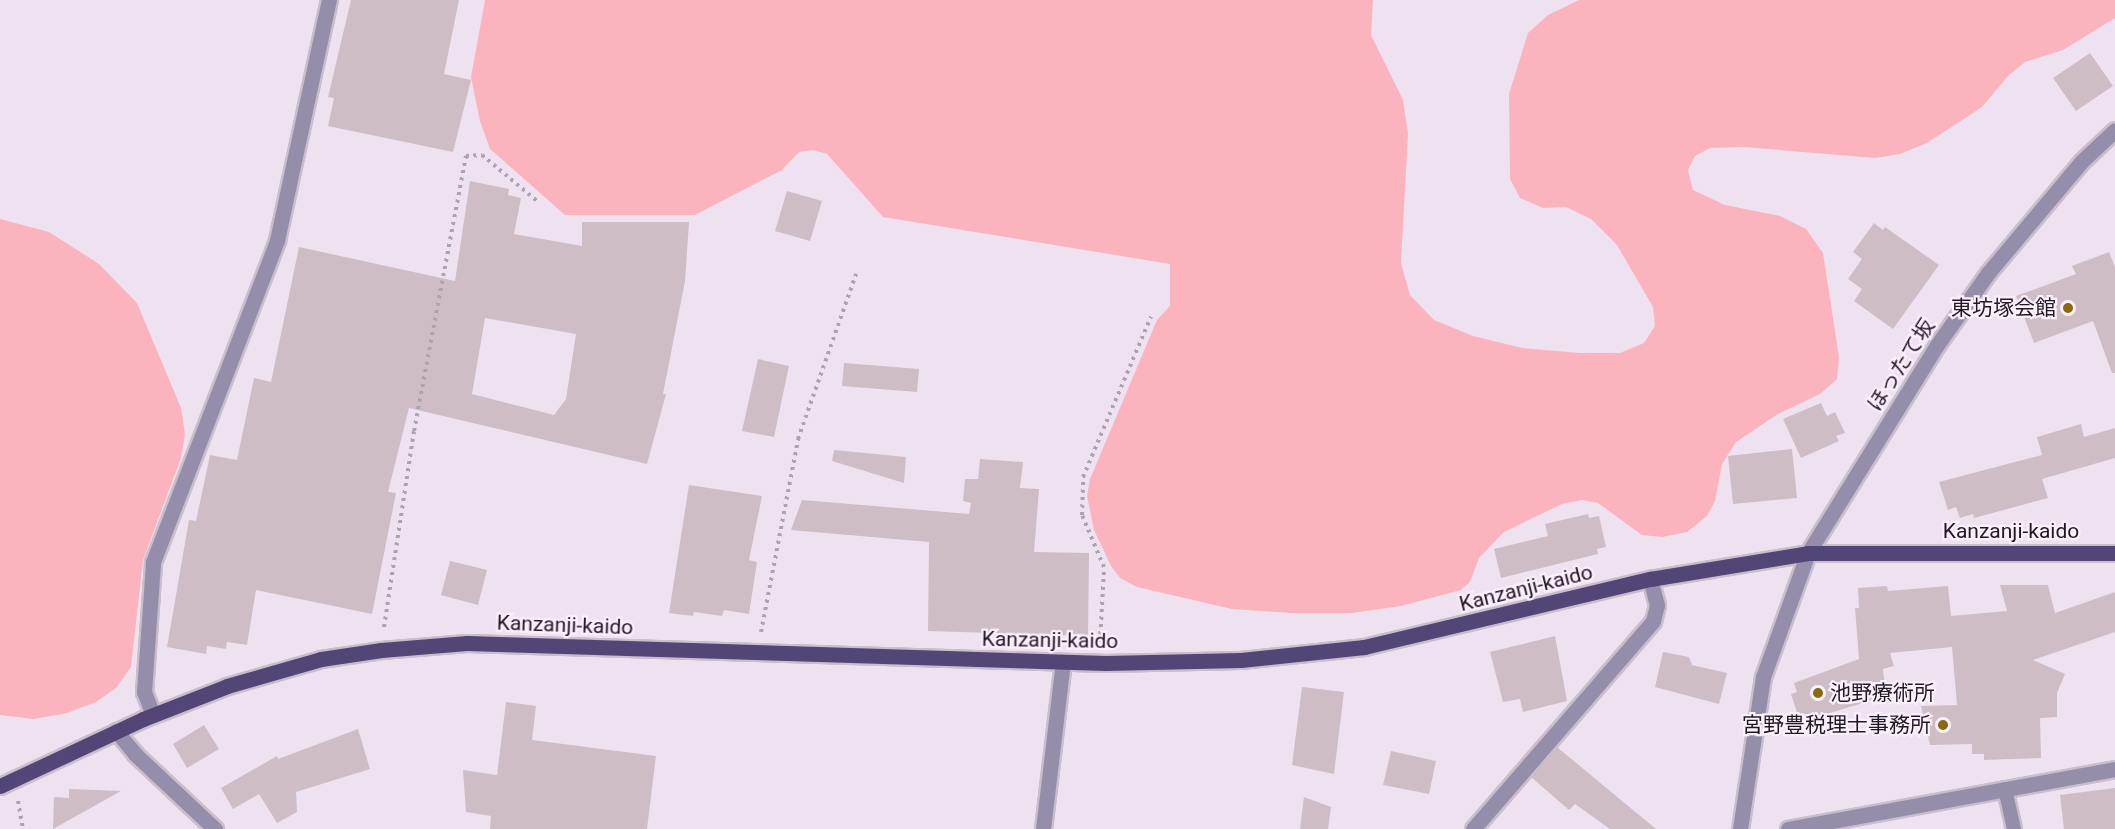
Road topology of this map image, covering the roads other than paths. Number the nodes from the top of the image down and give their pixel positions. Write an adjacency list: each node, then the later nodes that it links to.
1 (329, 0): 7 (street)
2 (2115, 130): 3 (street, ほったて坂)
3 (1808, 553): 4 (main road, Kanzanji-kaido); 5 (main road, Kanzanji-kaido); 15 (street, ほったて坂)
4 (2115, 553)
5 (1650, 579): 6 (main road, Kanzanji-kaido); 14 (street)
6 (1063, 662): 7 (main road, Kanzanji-kaido); 13 (street)
7 (153, 715): 8 (main road, Kanzanji-kaido)
8 (116, 731): 10 (main road, Kanzanji-kaido); 12 (street)
9 (2115, 769): 11 (street)
10 (0, 786)
11 (2005, 789): 16 (street); 17 (lane)
12 (215, 829)
13 (1043, 829)
14 (1473, 829)
15 (1740, 829)
16 (1788, 829)
17 (2014, 829)

